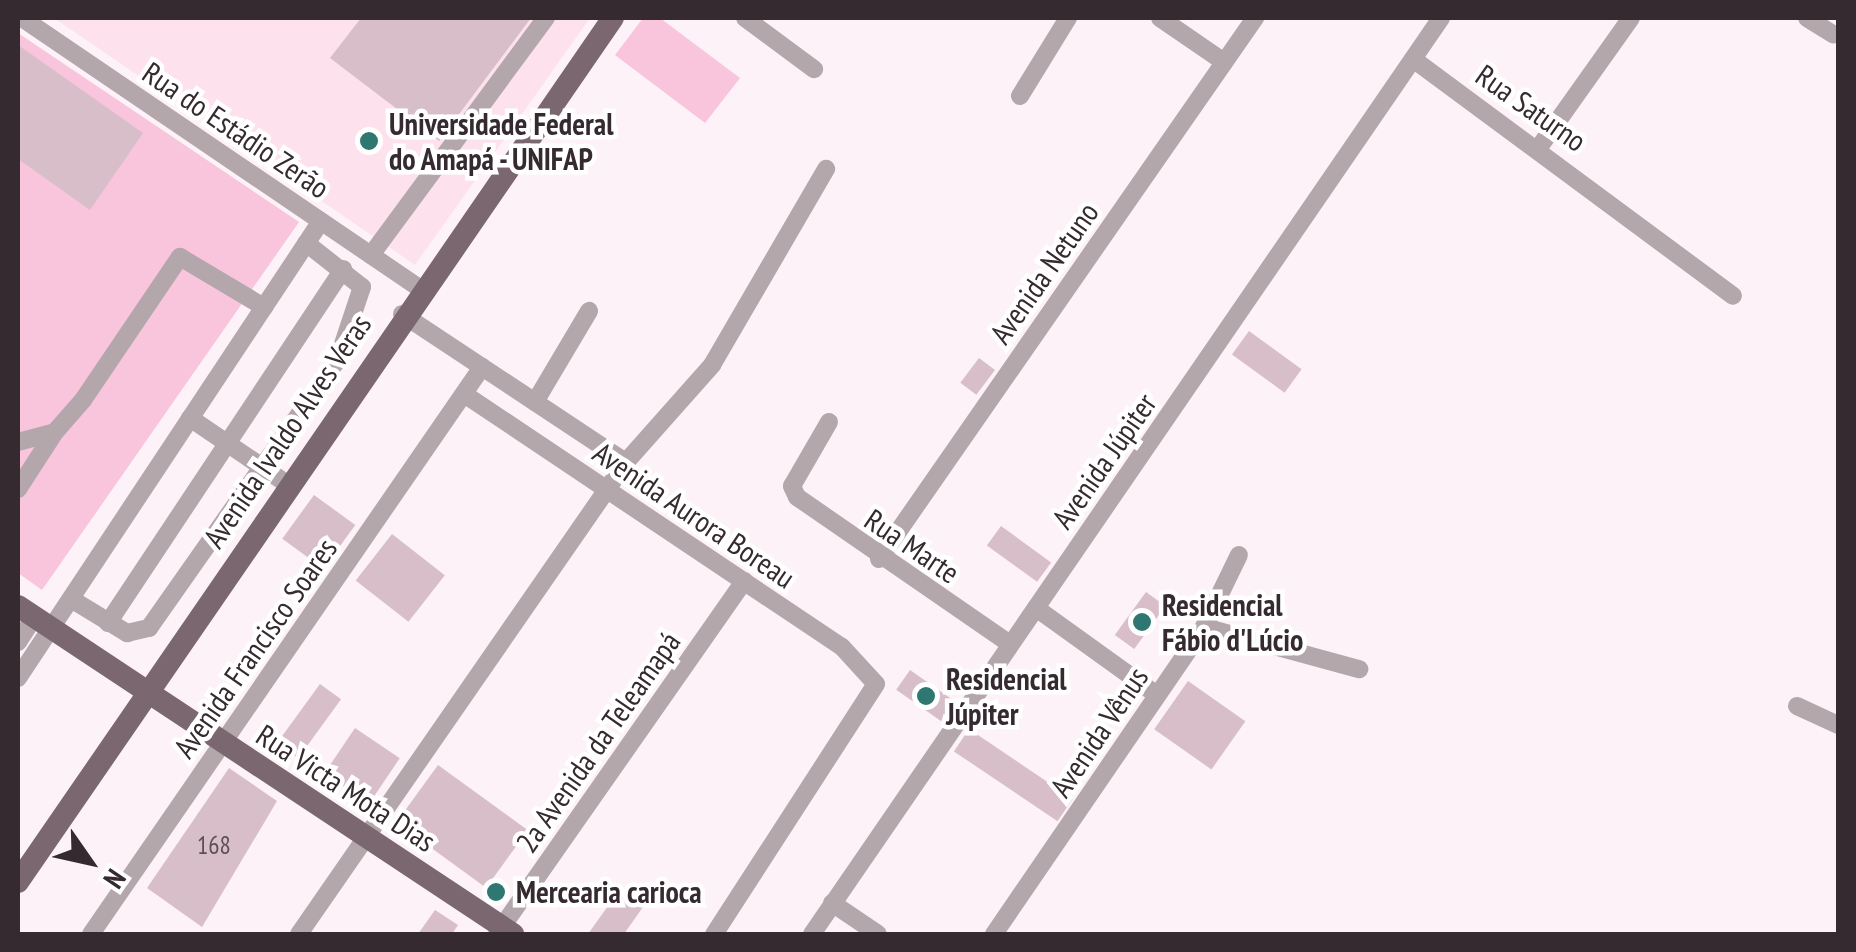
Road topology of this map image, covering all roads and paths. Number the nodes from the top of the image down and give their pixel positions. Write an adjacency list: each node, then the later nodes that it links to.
1 (22, 18): 18 (street, Rua do Estádio Zerão)
2 (546, 18): 20 (street)
3 (613, 18): 22 (main road, Avenida Ivaldo Alves Veras)
4 (746, 18): 14 (street)
5 (1068, 18): 15 (street)
6 (1160, 18): 13 (street)
7 (1255, 18): 13 (street, Avenida Netuno)
8 (1442, 18): 12 (street, Avenida Júpiter)
9 (1631, 18): 16 (street)
10 (1807, 18): 11 (street)
11 (1833, 34)
12 (1413, 59): 16 (street, Rua Saturno); 44 (street, Avenida Júpiter)
13 (1224, 62): 41 (street, Avenida Netuno)
14 (814, 69)
15 (1020, 96)
16 (1540, 146): 23 (street, Rua Saturno)
17 (826, 169): 35 (street)
18 (321, 220): 19 (street); 20 (street, Rua do Estádio Zerão)
19 (306, 243): 21 (street); 24 (street)
20 (371, 255): 22 (street, Rua do Estádio Zerão)
21 (343, 269): 34 (street); 36 (street)
22 (420, 288): 26 (main road, Avenida Ivaldo Alves Veras)
23 (1733, 296)
24 (264, 307): 30 (street); 32 (street)
25 (589, 311): 29 (street)
26 (402, 314): 27 (street); 37 (main road, Avenida Ivaldo Alves Veras)
27 (482, 366): 28 (street, Avenida Francisco Soares); 29 (street)
28 (464, 394): 39 (street, Avenida Aurora Boreau); 56 (street, Avenida Francisco Soares)
29 (536, 402): 35 (street)
30 (190, 418): 34 (street); 43 (street)
31 (829, 422): 41 (street, Rua Marte)
32 (54, 432): 33 (street); 38 (street)
33 (18, 442)
34 (227, 443): 36 (street); 46 (street)
35 (626, 462): 39 (street)
36 (262, 467): 37 (street); 46 (street)
37 (288, 484): 52 (main road, Avenida Ivaldo Alves Veras)
38 (18, 489)
39 (607, 489): 42 (street, Avenida Aurora Boreau); 57 (street)
40 (1239, 555): 47 (street, Avenida Vênus)
41 (879, 559): 49 (street, Rua Marte)
42 (744, 581): 60 (street, 2a Avenida da Teleamapá); 63 (street, Avenida Aurora Boreau)
43 (71, 599): 45 (street); 46 (street)
44 (1036, 608): 49 (street, Avenida Júpiter); 53 (street)
45 (34, 617): 48 (street); 51 (street); 52 (main road, Rua Victa Mota Dias)
46 (108, 623)
47 (1204, 627): 50 (street); 53 (street, Avenida Vênus)
48 (18, 642)
49 (1010, 644): 59 (street, Avenida Júpiter)
50 (1359, 669)
51 (18, 678)
52 (146, 692): 56 (main road, Rua Victa Mota Dias); 58 (main road, Avenida Ivaldo Alves Veras)
53 (1157, 695): 66 (street, Avenida Vênus)
54 (1797, 706): 55 (street)
55 (1838, 725)
56 (223, 743): 57 (main road, Rua Victa Mota Dias); 61 (street, Avenida Francisco Soares)
57 (366, 838): 60 (main road, Rua Victa Mota Dias); 62 (street)
58 (18, 882)
59 (832, 903): 64 (street, Avenida Júpiter); 65 (street)
60 (504, 932)
61 (91, 934)
62 (299, 934)
63 (714, 934)
64 (812, 934)
65 (878, 934)
66 (994, 934)

